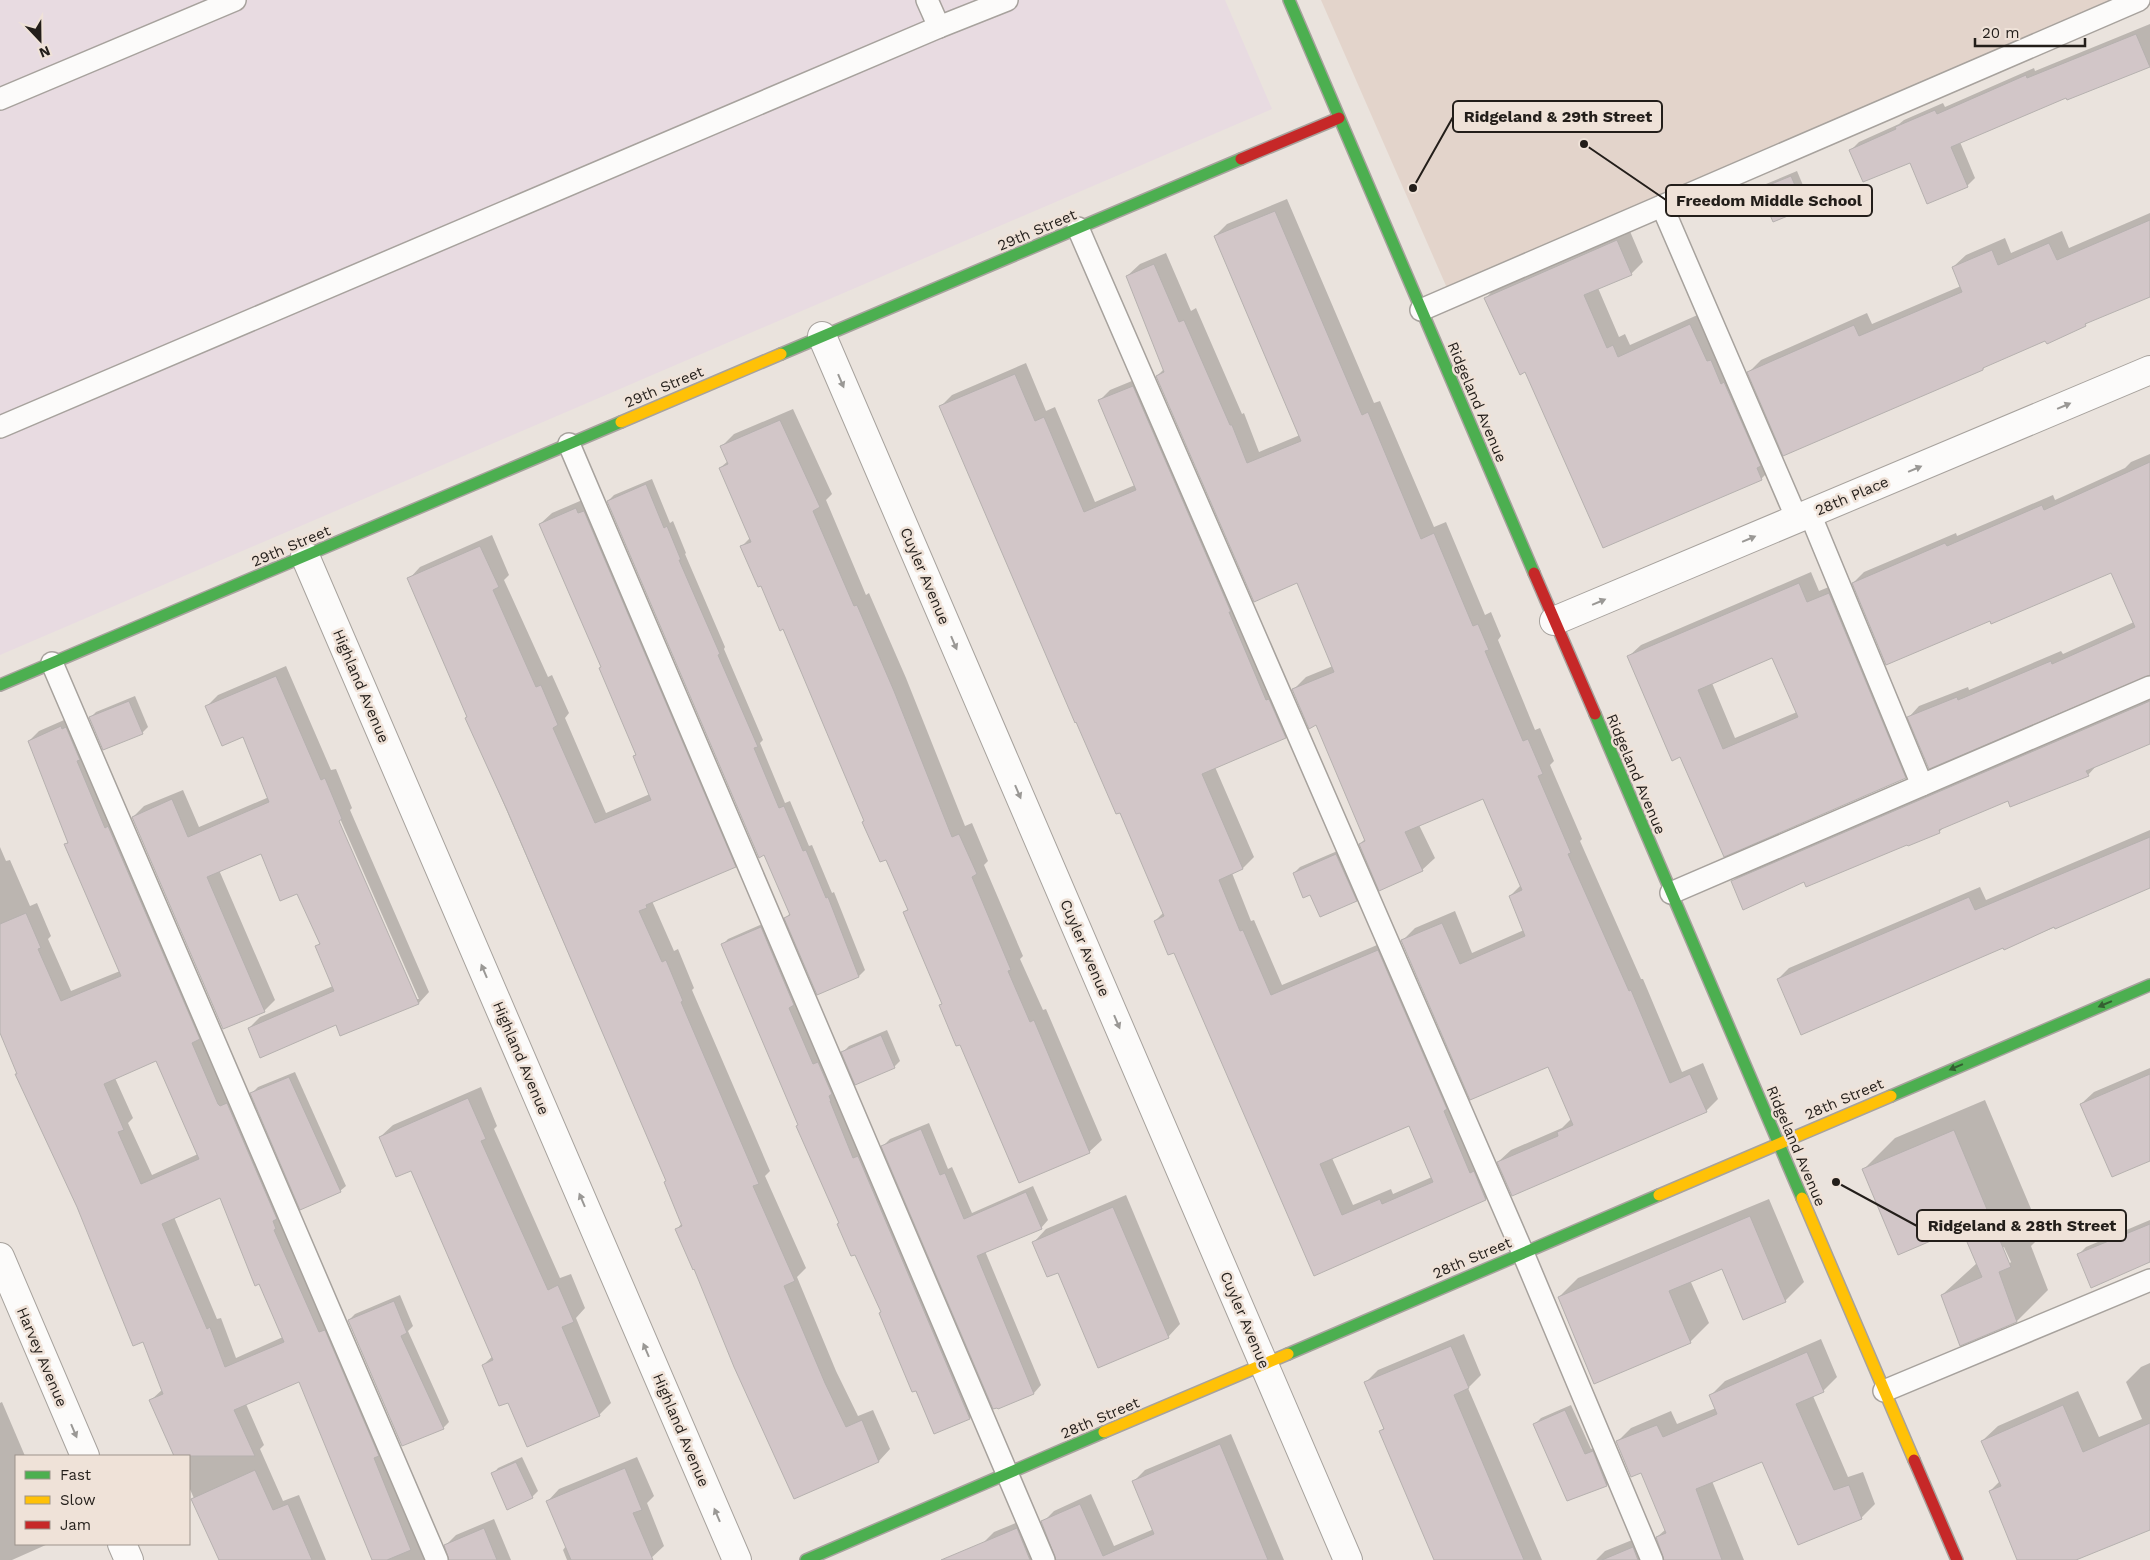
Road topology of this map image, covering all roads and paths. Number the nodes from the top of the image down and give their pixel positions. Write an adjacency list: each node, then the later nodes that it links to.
1 (235, 0): 7 (lane)
2 (927, 0): 6 (lane)
3 (1007, 0): 6 (lane)
4 (1288, 0): 8 (street, Ridgeland Avenue)
5 (2139, 0): 9 (lane)
6 (939, 27): 14 (lane)
7 (0, 98)
8 (1339, 118): 10 (street, 29th Street); 11 (street, Ridgeland Avenue)
9 (1662, 206): 11 (lane); 16 (lane)
10 (1078, 228): 12 (street, 29th Street); 26 (lane)
11 (1421, 310): 18 (street, Ridgeland Avenue)
12 (822, 336): 15 (street, 29th Street); 29 (street, Cuyler Avenue, one-way to 29)
13 (2150, 370): 16 (street, 28th Place, one-way to 13)
14 (0, 427)
15 (569, 444): 17 (street, 29th Street); 32 (lane)
16 (1803, 516): 18 (street, 28th Place, one-way to 16); 22 (lane)
17 (306, 556): 19 (street, 29th Street); 36 (street, Highland Avenue, one-way to 17)
18 (1554, 621): 23 (street, Ridgeland Avenue)
19 (52, 663): 20 (street, 29th Street); 35 (lane)
20 (0, 685)
21 (2150, 688): 22 (lane)
22 (1922, 785): 23 (lane)
23 (1671, 893): 25 (street, Ridgeland Avenue)
24 (2150, 985): 25 (street, 28th Street, one-way to 25)
25 (1778, 1143): 26 (street, 28th Street); 30 (street, Ridgeland Avenue)
26 (1523, 1253): 29 (street, 28th Street); 40 (lane)
27 (0, 1257): 31 (street, Harvey Avenue, one-way to 31)
28 (2150, 1280): 30 (lane)
29 (1264, 1364): 32 (street, 28th Street); 39 (street, Cuyler Avenue)
30 (1884, 1391): 41 (street, Ridgeland Avenue)
31 (85, 1455)
32 (1008, 1474): 37 (street, 28th Street); 38 (lane)
33 (122, 1545): 34 (street)
34 (129, 1560)
35 (437, 1560)
36 (737, 1560)
37 (806, 1560)
38 (1044, 1560)
39 (1348, 1560)
40 (1652, 1560)
41 (1957, 1560)

